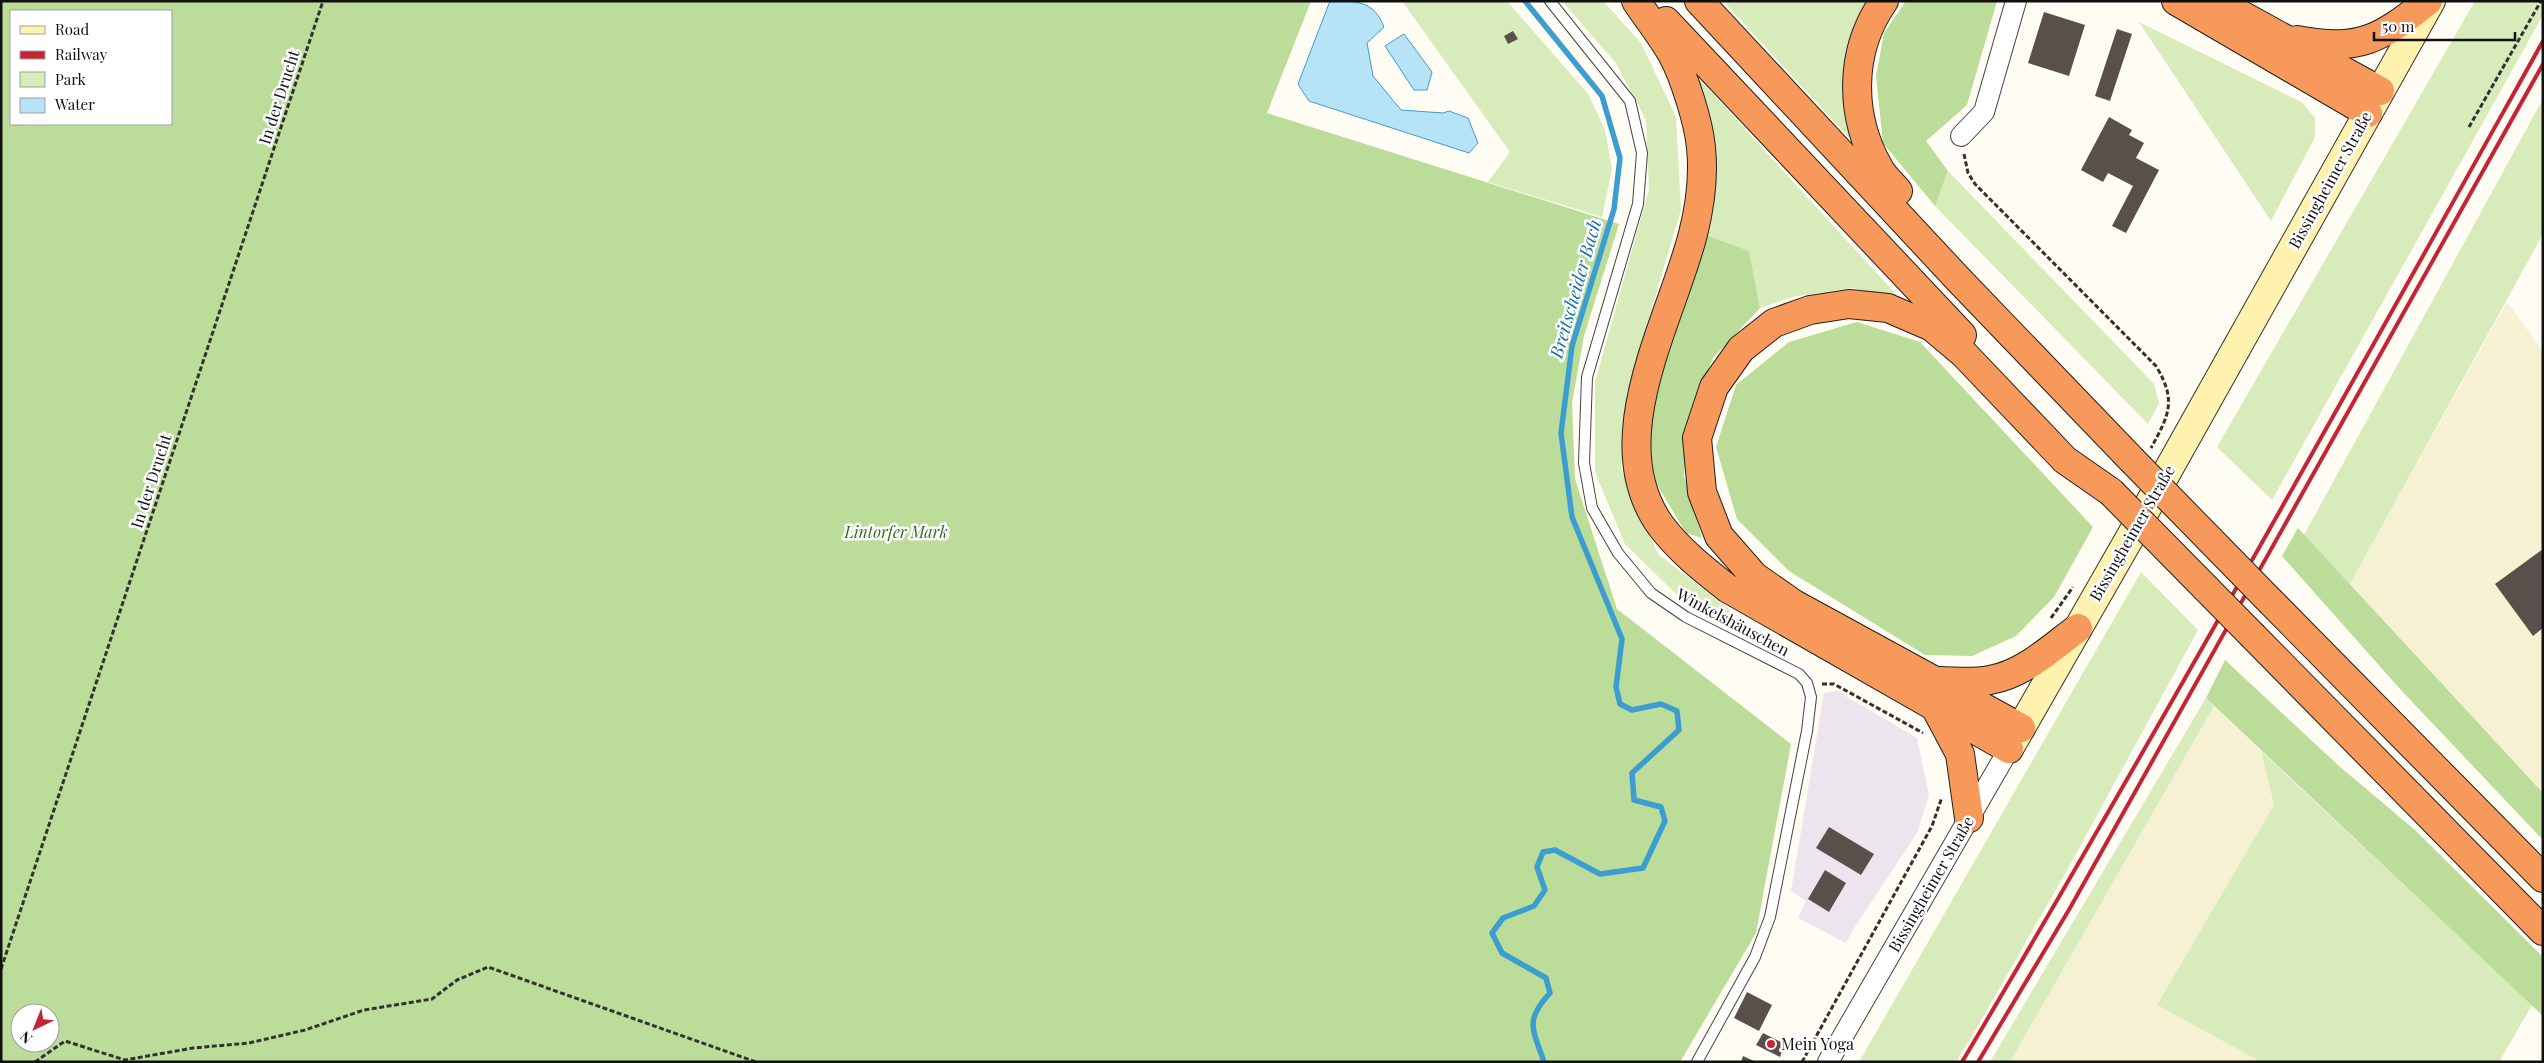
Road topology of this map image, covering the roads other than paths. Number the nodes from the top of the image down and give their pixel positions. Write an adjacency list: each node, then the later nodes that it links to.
1 (1550, 1): 21 (lane, Winkelshäuschen)
2 (1636, 1): 16 (highway)
3 (1647, 1): 14 (highway)
4 (1699, 1): 13 (highway)
5 (1884, 1): 13 (highway)
6 (2016, 1): 12 (street)
7 (2176, 1): 11 (highway)
8 (2216, 1): 10 (highway)
9 (2429, 1): 10 (highway); 11 (street, Bissingheimer Straße)
10 (2278, 37): 11 (highway)
11 (2374, 102): 15 (street, Bissingheimer Straße)
12 (1961, 136)
13 (1958, 279): 19 (highway, bridge)
14 (2111, 492): 16 (highway); 20 (highway, bridge)
15 (2078, 628): 16 (highway); 17 (street, Bissingheimer Straße)
16 (1936, 702): 17 (highway); 18 (highway)
17 (2015, 738): 18 (street, Bissingheimer Straße)
18 (1969, 818): 22 (street, Bissingheimer Straße)
19 (2543, 878)
20 (2543, 931)
21 (1697, 1062)
22 (1828, 1062)

